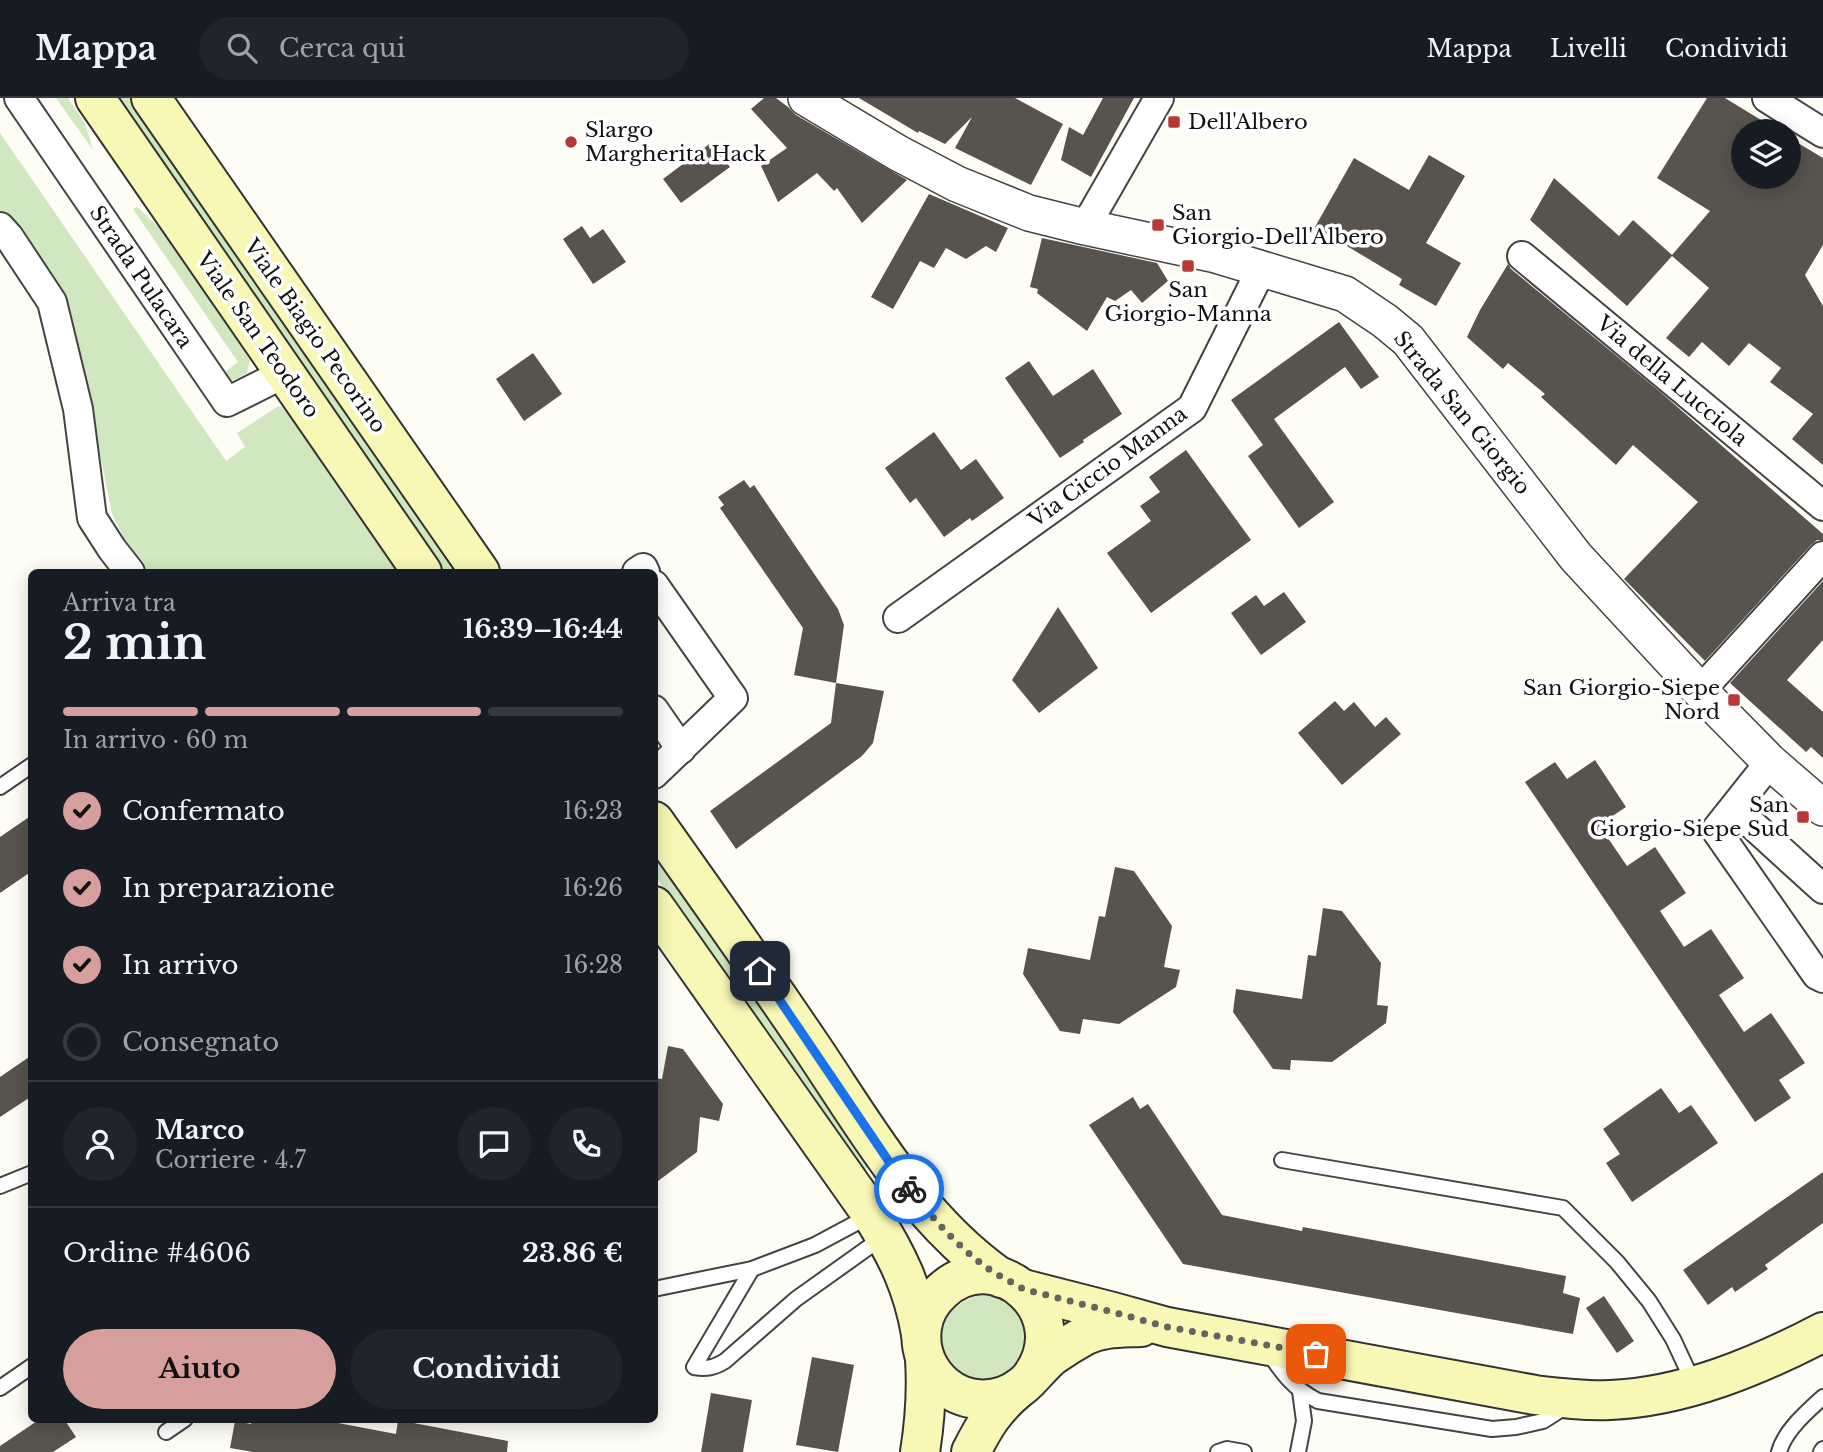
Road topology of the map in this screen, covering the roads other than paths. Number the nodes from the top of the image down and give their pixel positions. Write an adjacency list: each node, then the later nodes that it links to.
1 (19, 98): 12 (street, Strada Pulacara)
2 (95, 98): 12 (main road, Viale San Teodoro)
3 (151, 98): 17 (main road, Viale Biagio Pecorino)
4 (806, 98): 9 (street, Strada San Giorgio)
5 (1159, 98): 9 (street)
6 (1767, 98): 7 (street)
7 (1823, 133)
8 (0, 227): 15 (street)
9 (1085, 227): 11 (street, Strada San Giorgio)
10 (1522, 256): 13 (street, Via della Lucciola)
11 (1262, 268): 19 (street, Via Ciccio Manna); 20 (street, Strada San Giorgio)
12 (285, 373): 16 (main road, Viale San Teodoro)
13 (1823, 506)
14 (1823, 556): 20 (street)
15 (128, 569)
16 (420, 569)
17 (478, 569)
18 (658, 591): 22 (street)
19 (898, 618)
20 (1699, 691): 23 (street, Strada San Giorgio)
21 (658, 716): 22 (street)
22 (681, 749): 25 (street)
23 (1770, 762): 27 (street); 28 (street, Strada San Giorgio)
24 (28, 768): 26 (lane)
25 (658, 770)
26 (0, 787)
27 (1734, 808): 30 (street); 32 (street)
28 (1823, 808)
29 (658, 827): 38 (main road)
30 (1823, 890)
31 (658, 912): 36 (main road)
32 (1823, 978)
33 (1282, 1160): 46 (lane)
34 (28, 1175): 35 (lane)
35 (0, 1186)
36 (879, 1225): 37 (lane); 37 (lane); 43 (main road)
37 (752, 1269): 39 (lane)
38 (1012, 1284): 40 (main road); 43 (main road); 45 (main road)
39 (658, 1288)
40 (1167, 1327): 42 (main road); 45 (main road)
41 (1823, 1332): 46 (main road)
42 (1263, 1345): 48 (lane); 50 (main road)
43 (923, 1347): 45 (main road); 54 (main road)
44 (28, 1369): 47 (lane)
45 (1025, 1383): 55 (main road)
46 (1694, 1386): 50 (main road)
47 (0, 1388)
48 (1300, 1391): 50 (lane); 58 (lane)
49 (1823, 1397): 53 (lane)
50 (1578, 1400)
51 (179, 1423): 52 (lane)
52 (166, 1432)
53 (1782, 1449)
54 (920, 1452)
55 (971, 1452)
56 (1218, 1452): 57 (lane)
57 (1244, 1452)
58 (1298, 1452)

